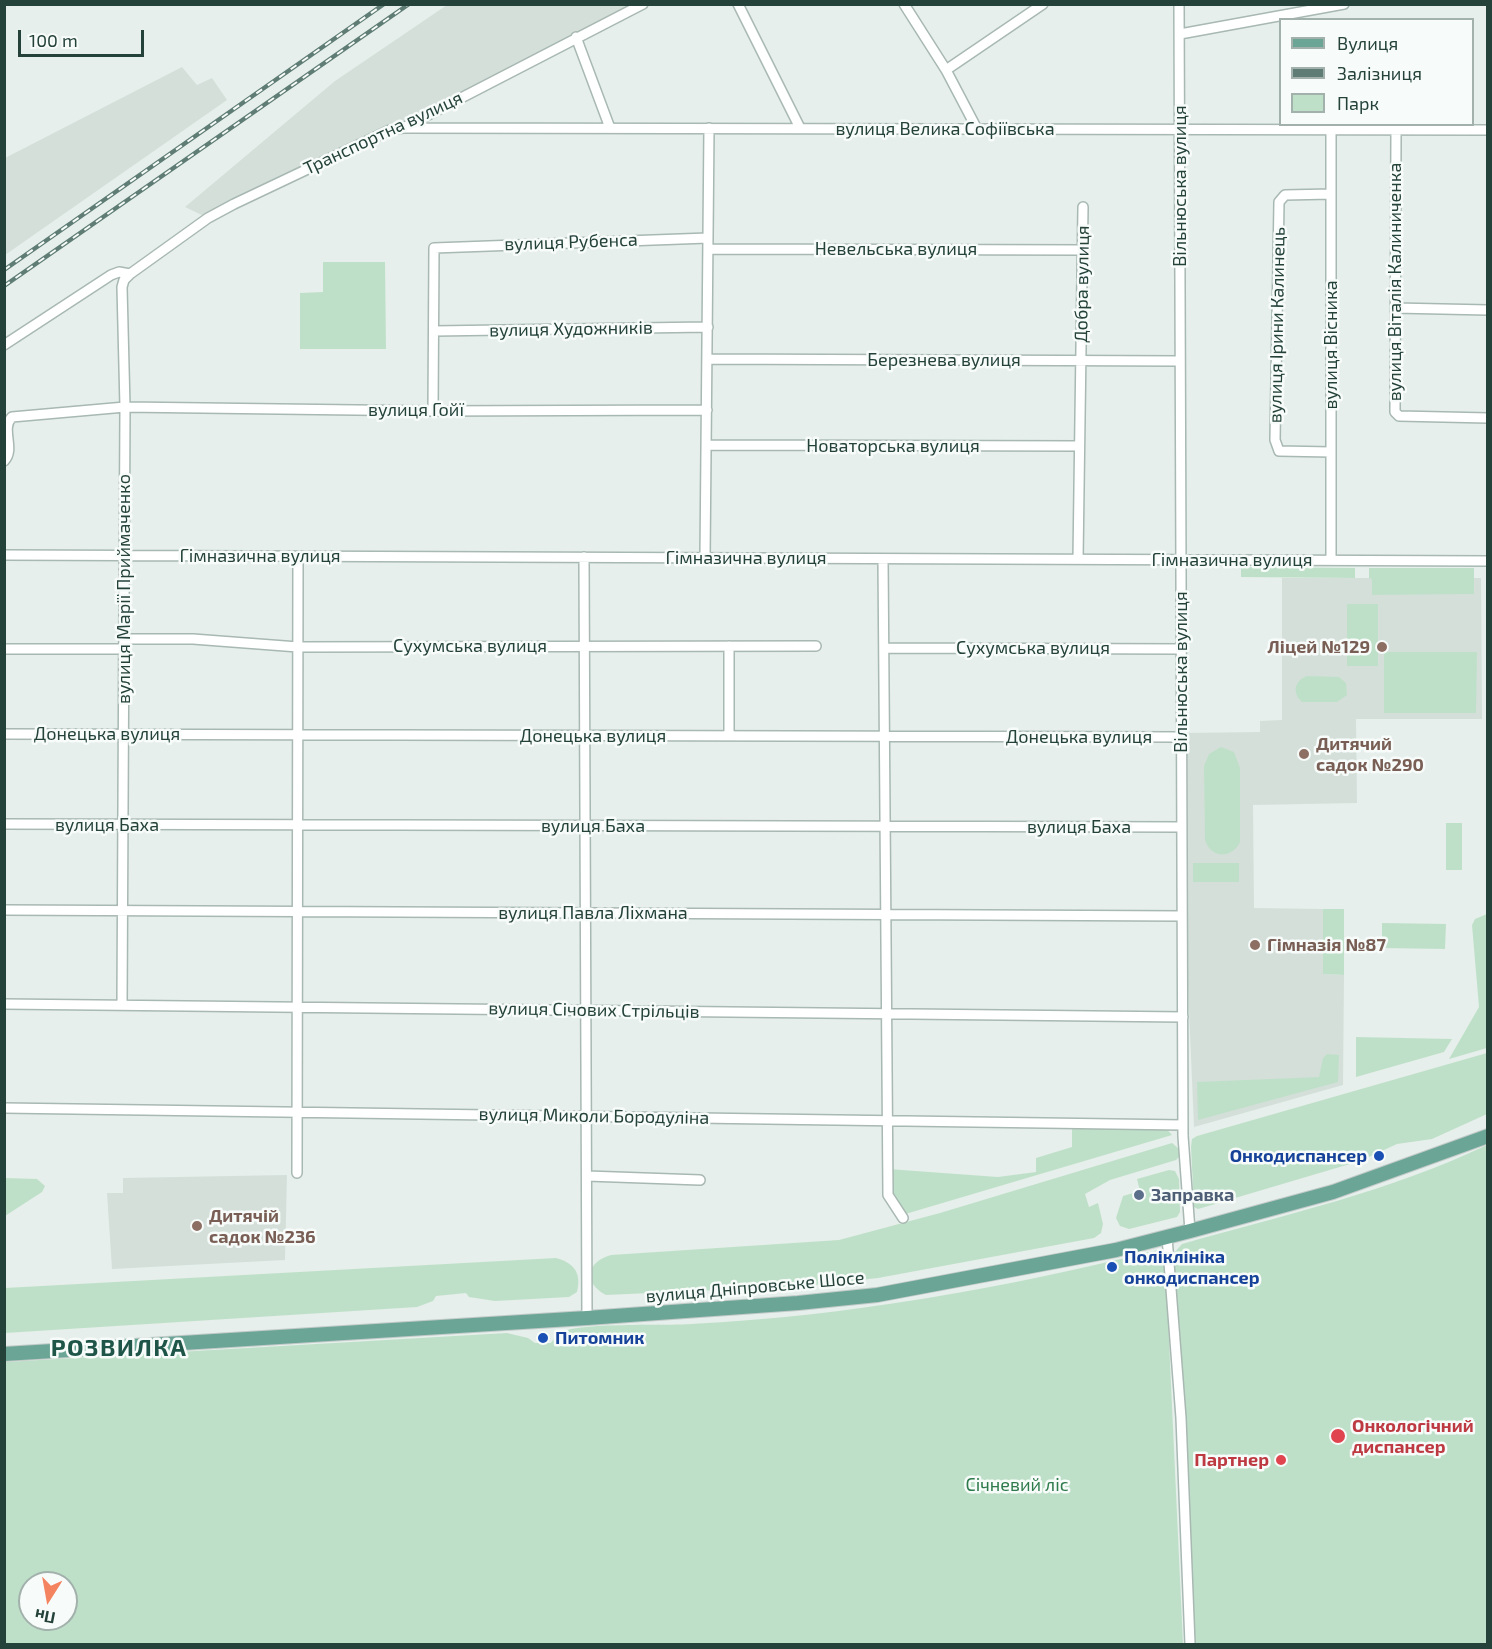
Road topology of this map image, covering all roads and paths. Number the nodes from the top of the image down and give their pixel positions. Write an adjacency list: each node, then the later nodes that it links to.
1 (643, 4): 9 (street, Транспортна вулиця)
2 (738, 4): 14 (street)
3 (904, 4): 10 (street)
4 (1042, 4): 10 (street)
5 (1179, 4): 8 (street, Вільнюська вулиця)
6 (1344, 4): 7 (street)
7 (1305, 8): 8 (street)
8 (1180, 34): 16 (street, Вільнюська вулиця)
9 (576, 37): 11 (street, Транспортна вулиця); 12 (street)
10 (946, 70): 15 (street)
11 (403, 128): 12 (street, вулиця Велика Софіївська); 25 (street, Транспортна вулиця)
12 (610, 128): 13 (street, вулиця Велика Софіївська)
13 (709, 128): 14 (street, вулиця Велика Софіївська); 22 (street)
14 (800, 128): 15 (street, вулиця Велика Софіївська)
15 (977, 129): 16 (street, вулиця Велика Софіївська)
16 (1179, 129): 17 (street, вулиця Велика Софіївська); 33 (street, Вільнюська вулиця)
17 (1331, 130): 18 (street, вулиця Велика Софіївська); 20 (street, вулиця Вісника)
18 (1396, 130): 19 (street, вулиця Велика Софіївська); 26 (street, вулиця Віталія Калиниченка)
19 (1488, 130)
20 (1331, 194): 40 (street, вулиця Вісника); 40 (street, вулиця Ірини Калинець)
21 (1083, 207): 24 (street, Добра вулиця)
22 (708, 238): 23 (street); 29 (street, вулиця Рубенса)
23 (708, 249): 24 (street, Невельська вулиця); 28 (street)
24 (1083, 250): 32 (street, Добра вулиця)
25 (130, 274): 30 (street, Транспортна вулиця); 34 (street)
26 (1395, 308): 27 (street); 37 (street, вулиця Віталія Калиниченка)
27 (1488, 309)
28 (708, 327): 29 (street, вулиця Художників); 31 (street)
29 (434, 331): 36 (street)
30 (4, 345)
31 (707, 359): 32 (street, Березнева вулиця); 35 (street)
32 (1080, 360): 33 (street, Березнева вулиця); 39 (street)
33 (1180, 361): 49 (street, Вільнюська вулиця)
34 (125, 407): 36 (street, вулиця Гойї); 41 (street); 43 (street, вулиця Марії Приймаченко)
35 (707, 410): 36 (street, вулиця Гойї); 38 (street)
36 (434, 411)
37 (1488, 418)
38 (707, 445): 39 (street, Новаторська вулиця); 46 (street)
39 (1079, 446): 48 (street)
40 (1331, 452): 50 (street, вулиця Вісника)
41 (4, 461)
42 (4, 555): 43 (street, Гімназична вулиця)
43 (124, 556): 44 (street, Гімназична вулиця); 52 (street, вулиця Марії Приймаченко)
44 (298, 556): 45 (street, Гімназична вулиця); 56 (street)
45 (584, 557): 46 (street, Гімназична вулиця); 53 (street)
46 (705, 558): 47 (street, Гімназична вулиця)
47 (883, 559): 48 (street, Гімназична вулиця); 57 (street)
48 (1078, 559): 49 (street, Гімназична вулиця)
49 (1181, 560): 50 (street, Гімназична вулиця); 58 (street, Вільнюська вулиця)
50 (1331, 560): 51 (street, Гімназична вулиця)
51 (1488, 561)
52 (124, 639): 56 (street, Сухумська вулиця); 60 (street, вулиця Марії Приймаченко)
53 (585, 646): 54 (street, Сухумська вулиця); 56 (street, Сухумська вулиця); 64 (street)
54 (729, 646): 55 (street, Сухумська вулиця); 65 (street)
55 (816, 646)
56 (298, 647): 63 (street)
57 (884, 648): 58 (street, Сухумська вулиця); 66 (street)
58 (1181, 648): 67 (street, Вільнюська вулиця)
59 (4, 649): 60 (street)
60 (124, 649): 62 (street, вулиця Марії Приймаченко)
61 (4, 734): 62 (street, Донецька вулиця)
62 (123, 734): 63 (street, Донецька вулиця); 69 (street, вулиця Марії Приймаченко)
63 (298, 735): 64 (street, Донецька вулиця); 70 (street)
64 (585, 736): 65 (street, Донецька вулиця); 71 (street)
65 (729, 736): 66 (street, Донецька вулиця)
66 (885, 737): 67 (street, Донецька вулиця); 72 (street)
67 (1182, 737): 73 (street, Вільнюська вулиця)
68 (4, 824): 69 (street, вулиця Баха)
69 (123, 825): 70 (street, вулиця Баха); 75 (street, вулиця Марії Приймаченко)
70 (297, 825): 71 (street, вулиця Баха); 76 (street)
71 (585, 826): 72 (street, вулиця Баха); 77 (street)
72 (885, 826): 73 (street, вулиця Баха); 78 (street)
73 (1182, 827): 79 (street, Вільнюська вулиця)
74 (4, 910): 75 (street, вулиця Павла Ліхмана)
75 (123, 911): 76 (street, вулиця Павла Ліхмана); 81 (street, вулиця Марії Приймаченко)
76 (297, 912): 77 (street, вулиця Павла Ліхмана); 82 (street)
77 (586, 913): 78 (street, вулиця Павла Ліхмана); 83 (street)
78 (886, 915): 79 (street, вулиця Павла Ліхмана); 84 (street)
79 (1182, 916): 85 (street, Вільнюська вулиця)
80 (4, 1004): 81 (street, вулиця Січових Стрільців)
81 (122, 1005): 82 (street, вулиця Січових Стрільців)
82 (297, 1007): 83 (street, вулиця Січових Стрільців); 87 (street)
83 (586, 1010): 84 (street, вулиця Січових Стрільців); 88 (street)
84 (887, 1014): 85 (street, вулиця Січових Стрільців); 89 (street)
85 (1183, 1017): 90 (street, Вільнюська вулиця)
86 (4, 1108): 87 (street, вулиця Миколи Бородуліна)
87 (296, 1112): 88 (street, вулиця Миколи Бородуліна); 92 (street)
88 (586, 1116): 89 (street, вулиця Миколи Бородуліна); 93 (street)
89 (888, 1121): 90 (street, вулиця Миколи Бородуліна); 95 (street)
90 (1183, 1125): 96 (street, Вільнюська вулиця)
91 (1488, 1136): 96 (main road, вулиця Дніпровське Шосе)
92 (297, 1173)
93 (586, 1176): 94 (street); 98 (street)
94 (700, 1180)
95 (903, 1218)
96 (1190, 1231): 97 (main road, вулиця Дніпровське Шосе)
97 (1167, 1238): 98 (main road, вулиця Дніпровське Шосе); 100 (street)
98 (587, 1317): 99 (main road, вулиця Дніпровське Шосе)
99 (4, 1354)
100 (1190, 1644)

